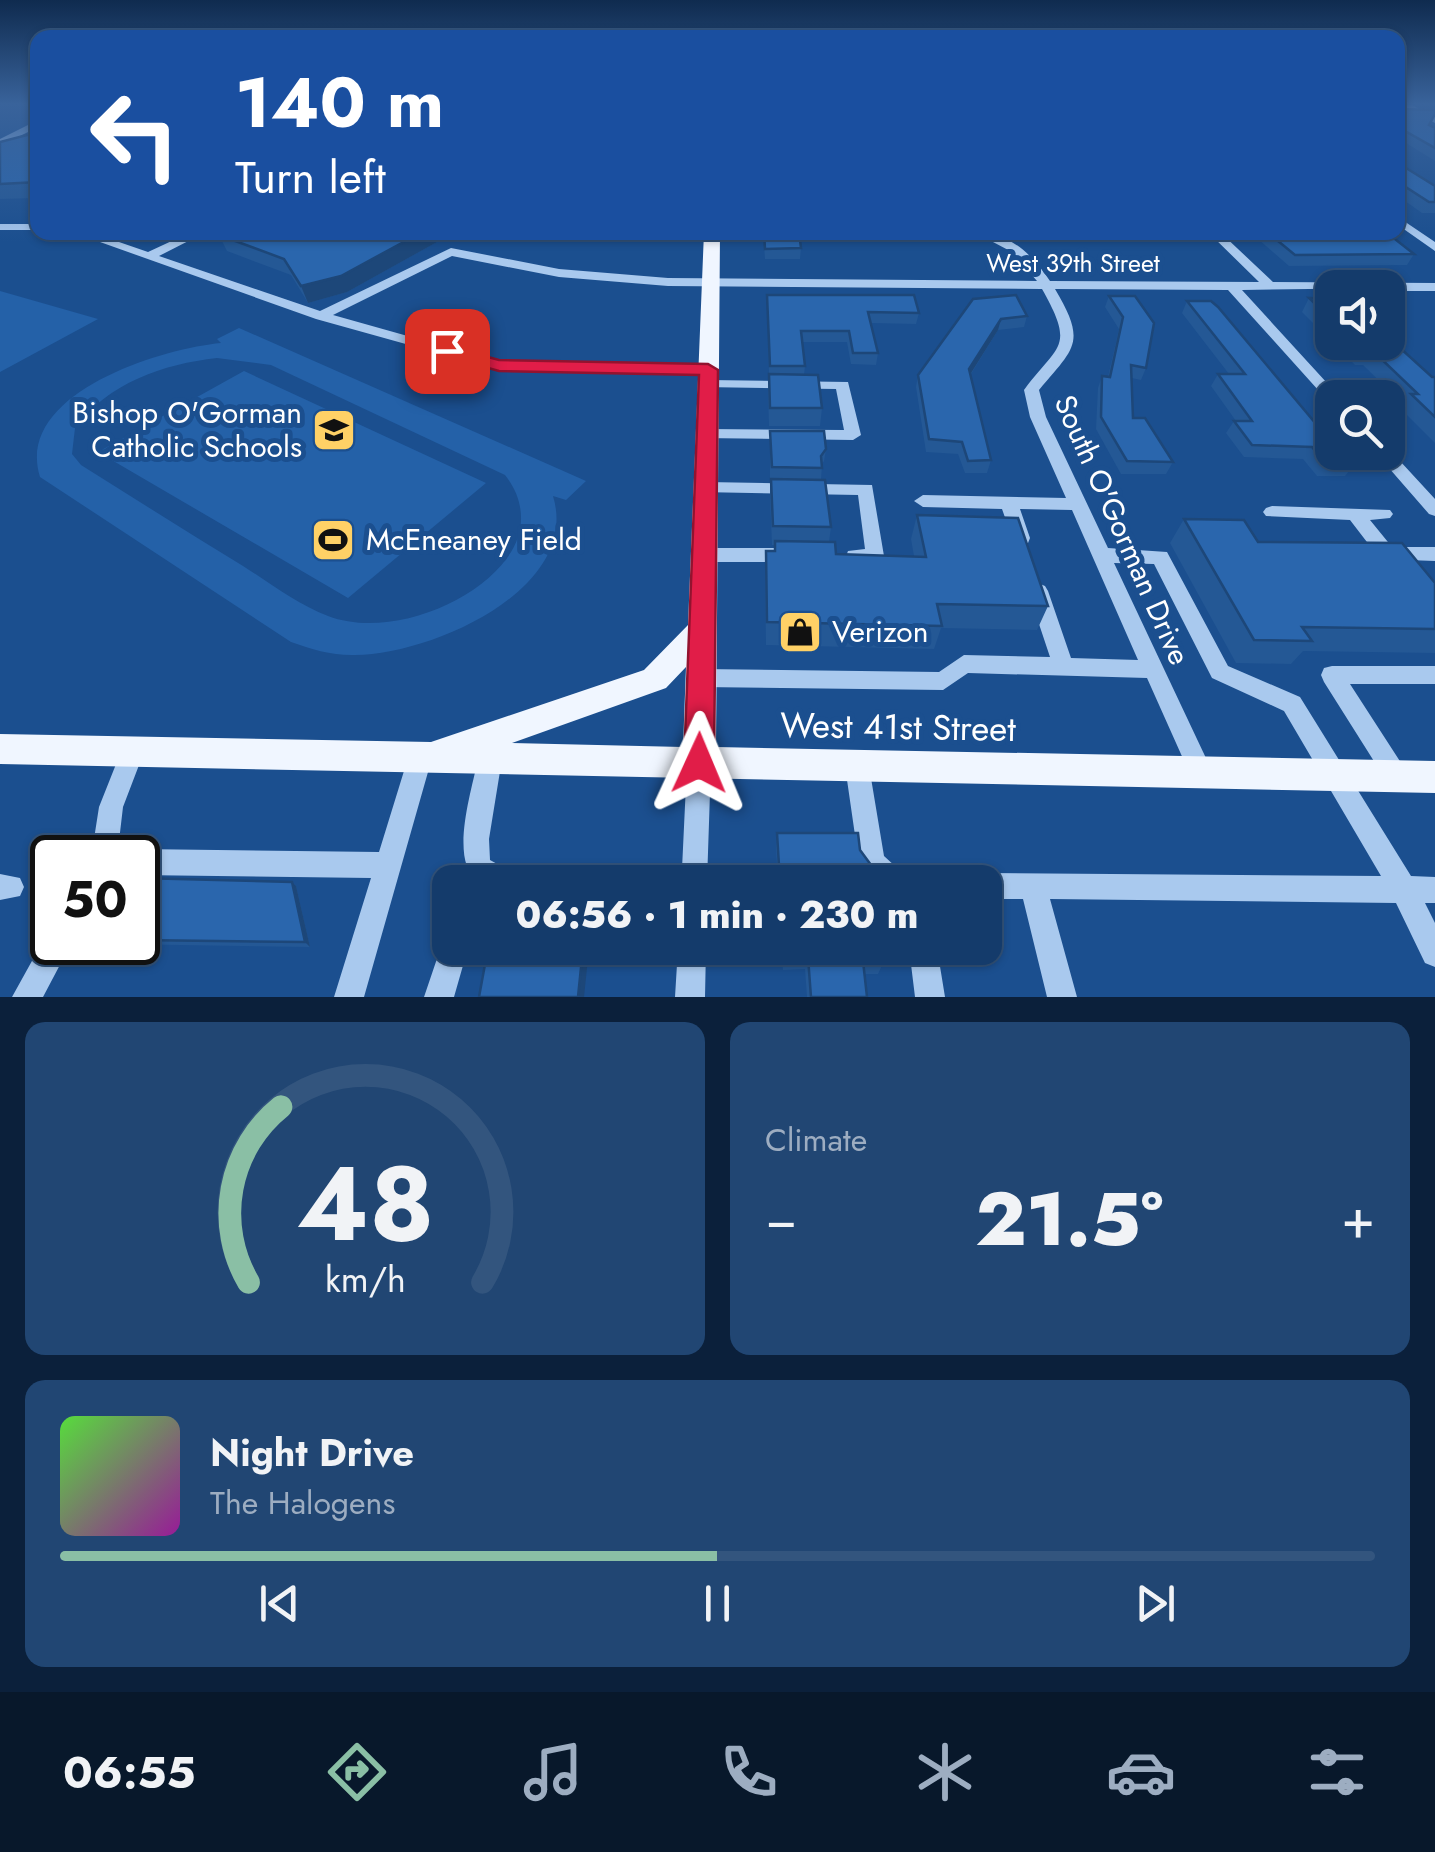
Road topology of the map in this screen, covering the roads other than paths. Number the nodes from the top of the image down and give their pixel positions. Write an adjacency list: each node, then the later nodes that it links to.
1 (1405, 225): 9 (street)
2 (0, 227): 3 (street)
3 (30, 227)
4 (118, 240): 10 (street)
5 (184, 240): 10 (street)
6 (712, 240): 11 (main road)
7 (997, 240): 12 (street, South O'Gorman Drive)
8 (1221, 240): 14 (street)
9 (1435, 247)
10 (150, 256): 16 (street)
11 (711, 282): 12 (street, West 39th Street); 16 (street, West 39th Street); 17 (main road)
12 (1046, 285): 13 (street, West 39th Street); 24 (street, South O'Gorman Drive)
13 (1232, 286): 14 (street, West 39th Street); 18 (street)
14 (1270, 286): 15 (street, West 39th Street)
15 (1435, 286)
16 (321, 316): 17 (street)
17 (708, 377): 19 (main road); 19 (street)
18 (1317, 380)
19 (707, 434): 21 (main road)
20 (1398, 470): 25 (street)
21 (706, 488): 29 (main road); 29 (street)
22 (923, 501): 23 (street)
23 (1009, 504): 24 (street); 33 (street)
24 (1076, 504): 31 (street, South O'Gorman Drive)
25 (1435, 510)
26 (1272, 512): 27 (street)
27 (1354, 514): 28 (street); 30 (street)
28 (1384, 514)
29 (704, 554): 32 (main road)
30 (1435, 554)
31 (1099, 555): 34 (street, South O'Gorman Drive); 44 (street)
32 (702, 630): 36 (main road); 39 (main road)
33 (1064, 666): 34 (street); 36 (street)
34 (1152, 669): 43 (street, South O'Gorman Drive)
35 (1435, 675): 45 (street)
36 (701, 678): 41 (main road)
37 (0, 749): 38 (main road, West 41st Street)
38 (132, 752): 39 (main road, West 41st Street); 47 (street)
39 (420, 758): 40 (main road, West 41st Street); 49 (street)
40 (490, 759): 41 (main road, West 41st Street); 50 (street)
41 (699, 763): 42 (main road, West 41st Street); 51 (street)
42 (857, 766): 43 (main road, West 41st Street); 52 (street)
43 (1201, 774): 44 (main road, West 41st Street)
44 (1337, 776): 45 (main road, West 41st Street); 55 (street)
45 (1397, 777): 46 (main road, West 41st Street)
46 (1435, 777)
47 (107, 835)
48 (160, 862): 49 (street)
49 (388, 865): 63 (street)
50 (476, 865)
51 (695, 865)
52 (875, 865)
53 (1002, 886): 54 (street)
54 (1032, 886): 55 (street); 67 (street)
55 (1404, 890): 56 (street); 57 (street)
56 (1435, 890)
57 (1435, 953)
58 (45, 965): 62 (street)
59 (448, 965): 64 (street)
60 (691, 965): 65 (street)
61 (925, 965): 66 (street)
62 (28, 997)
63 (349, 997)
64 (438, 997)
65 (690, 997)
66 (930, 997)
67 (1062, 997)

